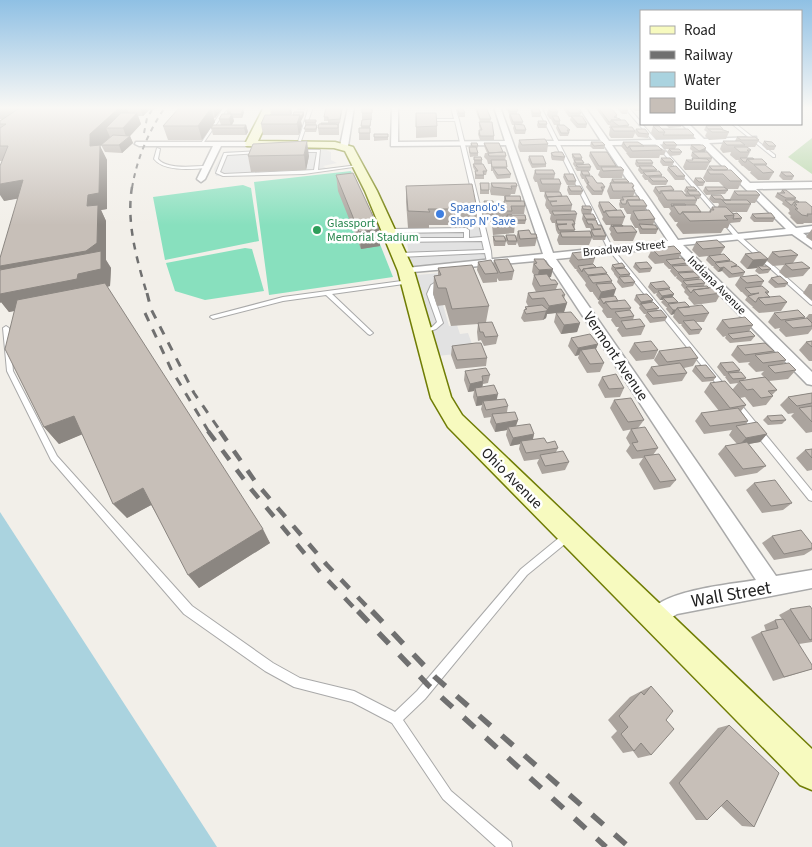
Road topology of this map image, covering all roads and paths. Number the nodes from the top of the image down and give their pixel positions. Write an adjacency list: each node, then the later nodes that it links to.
1 (344, 146): 17 (main road, Ohio Avenue)
2 (160, 147): 18 (lane)
3 (217, 147): 18 (street)
4 (238, 147): 13 (street)
5 (331, 147): 14 (main road)
6 (464, 147): 23 (lane)
7 (509, 147): 35 (street, Vermont Avenue)
8 (560, 147): 32 (lane)
9 (610, 147): 30 (street, Indiana Avenue)
10 (660, 147): 27 (lane)
11 (707, 147): 22 (street)
12 (762, 147): 16 (lane)
13 (250, 148): 14 (main road); 15 (lane); 19 (lane)
14 (295, 148): 19 (lane)
15 (266, 152)
16 (774, 156)
17 (358, 166): 19 (lane); 34 (main road, Ohio Avenue)
18 (207, 167): 20 (street)
19 (316, 172)
20 (201, 179)
21 (812, 185): 22 (street)
22 (749, 186): 26 (street)
23 (483, 229): 25 (lane); 29 (lane)
24 (812, 229): 26 (street, Broadway Street)
25 (466, 230): 28 (lane); 34 (lane)
26 (794, 230): 27 (street, Broadway Street); 31 (street)
27 (737, 236): 30 (street, Broadway Street); 40 (lane)
28 (467, 239): 29 (lane); 34 (lane)
29 (485, 239): 36 (lane)
30 (675, 243): 32 (street, Broadway Street); 45 (street, Indiana Avenue)
31 (812, 245)
32 (611, 250): 35 (street, Broadway Street); 46 (lane)
33 (432, 254): 34 (lane); 36 (lane); 37 (lane)
34 (399, 256): 37 (street, Broadway Street); 39 (lane); 43 (main road, Ohio Avenue)
35 (549, 256): 36 (street, Broadway Street); 49 (street, Vermont Avenue)
36 (489, 257): 37 (street, Broadway Street)
37 (436, 268)
38 (447, 280): 43 (lane)
39 (327, 293): 41 (lane); 44 (lane)
40 (812, 303)
41 (213, 317)
42 (6, 328): 51 (lane)
43 (422, 332): 47 (main road, Ohio Avenue)
44 (370, 333)
45 (812, 380)
46 (812, 497)
47 (569, 534): 50 (main road, Ohio Avenue); 51 (lane)
48 (812, 579): 49 (street, Wall Street)
49 (772, 586): 50 (street, Wall Street)
50 (654, 618): 52 (main road, Ohio Avenue)
51 (396, 719): 53 (lane)
52 (812, 773)
53 (506, 847)

